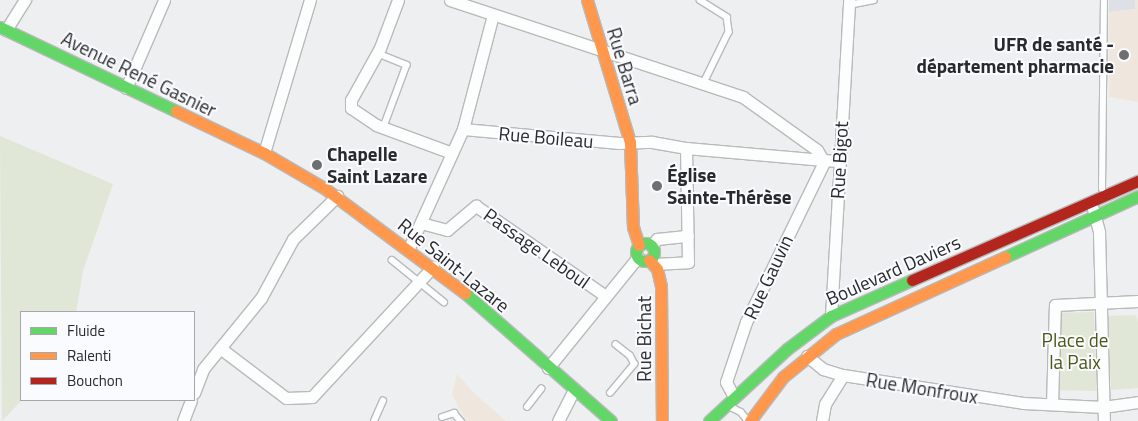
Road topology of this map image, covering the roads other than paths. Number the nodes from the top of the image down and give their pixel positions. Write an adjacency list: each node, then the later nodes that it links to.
1 (164, 0): 16 (street)
2 (310, 0): 21 (street)
3 (398, 0): 14 (street)
4 (450, 0): 11 (street)
5 (587, 0): 13 (main road, Rue Barra)
6 (700, 0): 15 (lane)
7 (874, 0): 10 (lane)
8 (1104, 0): 29 (lane)
9 (19, 2): 12 (street)
10 (849, 3): 24 (street, Rue Bigot)
11 (493, 15): 13 (street); 18 (street)
12 (3, 28): 16 (main road, Avenue René Gasnier)
13 (602, 52): 15 (street); 19 (main road, Rue Barra)
14 (377, 53): 17 (lane); 17 (street)
15 (703, 85): 23 (street)
16 (126, 88): 21 (main road, Avenue René Gasnier)
17 (384, 127): 22 (street)
18 (463, 129): 19 (street, Rue Boileau); 22 (street)
19 (630, 142): 20 (street, Rue Boileau); 32 (main road)
20 (686, 148): 23 (street, Rue Boileau); 31 (street)
21 (264, 152): 27 (main road, Rue Saint-Lazare)
22 (452, 153): 30 (street)
23 (824, 160): 24 (street, Rue Boileau); 55 (street, Rue Gauvin)
24 (839, 161): 43 (street, Rue Bigot)
25 (1138, 181): 29 (main road, Boulevard Daviers)
26 (1138, 188): 29 (street, Boulevard Daviers)
27 (338, 196): 34 (main road, Rue Saint-Lazare); 45 (street)
28 (1138, 196): 29 (main road, Boulevard Daviers)
29 (1098, 202): 42 (street); 43 (main road, Boulevard Daviers); 46 (main road, Boulevard Daviers)
30 (421, 223): 34 (street); 39 (street, Passage Leboul)
31 (688, 236): 33 (street); 36 (street)
32 (639, 245): 33 (main road); 36 (main road)
33 (652, 246): 36 (main road)
34 (409, 248): 37 (main road, Rue Saint-Lazare)
35 (392, 260): 38 (lane)
36 (647, 260): 39 (street); 68 (main road, Rue Bichat)
37 (433, 267): 38 (street); 47 (main road, Rue Saint-Lazare)
38 (419, 282): 41 (lane); 45 (street)
39 (604, 295): 47 (street)
40 (1138, 301): 42 (street)
41 (444, 302)
42 (1101, 302): 57 (street); 59 (street)
43 (831, 316): 55 (main road, Boulevard Daviers)
44 (616, 345): 52 (lane)
45 (220, 348): 50 (street)
46 (807, 356): 48 (street, Rue Monfroux); 61 (main road, Boulevard Daviers)
47 (552, 374): 51 (main road, Rue Saint-Lazare)
48 (842, 375): 57 (street, Rue Monfroux); 70 (street)
49 (541, 389): 58 (lane)
50 (195, 390)
51 (574, 390): 66 (street); 67 (main road, Rue Saint-Lazare)
52 (610, 393)
53 (191, 401): 63 (street)
54 (383, 401): 64 (lane)
55 (730, 401): 61 (lane); 62 (main road, Boulevard Daviers)
56 (1138, 402): 59 (street)
57 (1047, 405): 59 (street)
58 (527, 407)
59 (1103, 407): 71 (street)
60 (442, 416): 65 (lane)
61 (753, 419)
62 (712, 420): 69 (main road)
63 (183, 421)
64 (374, 421)
65 (461, 421)
66 (558, 421)
67 (611, 421)
68 (662, 421)
69 (701, 421)
70 (822, 421)
71 (1104, 421)

